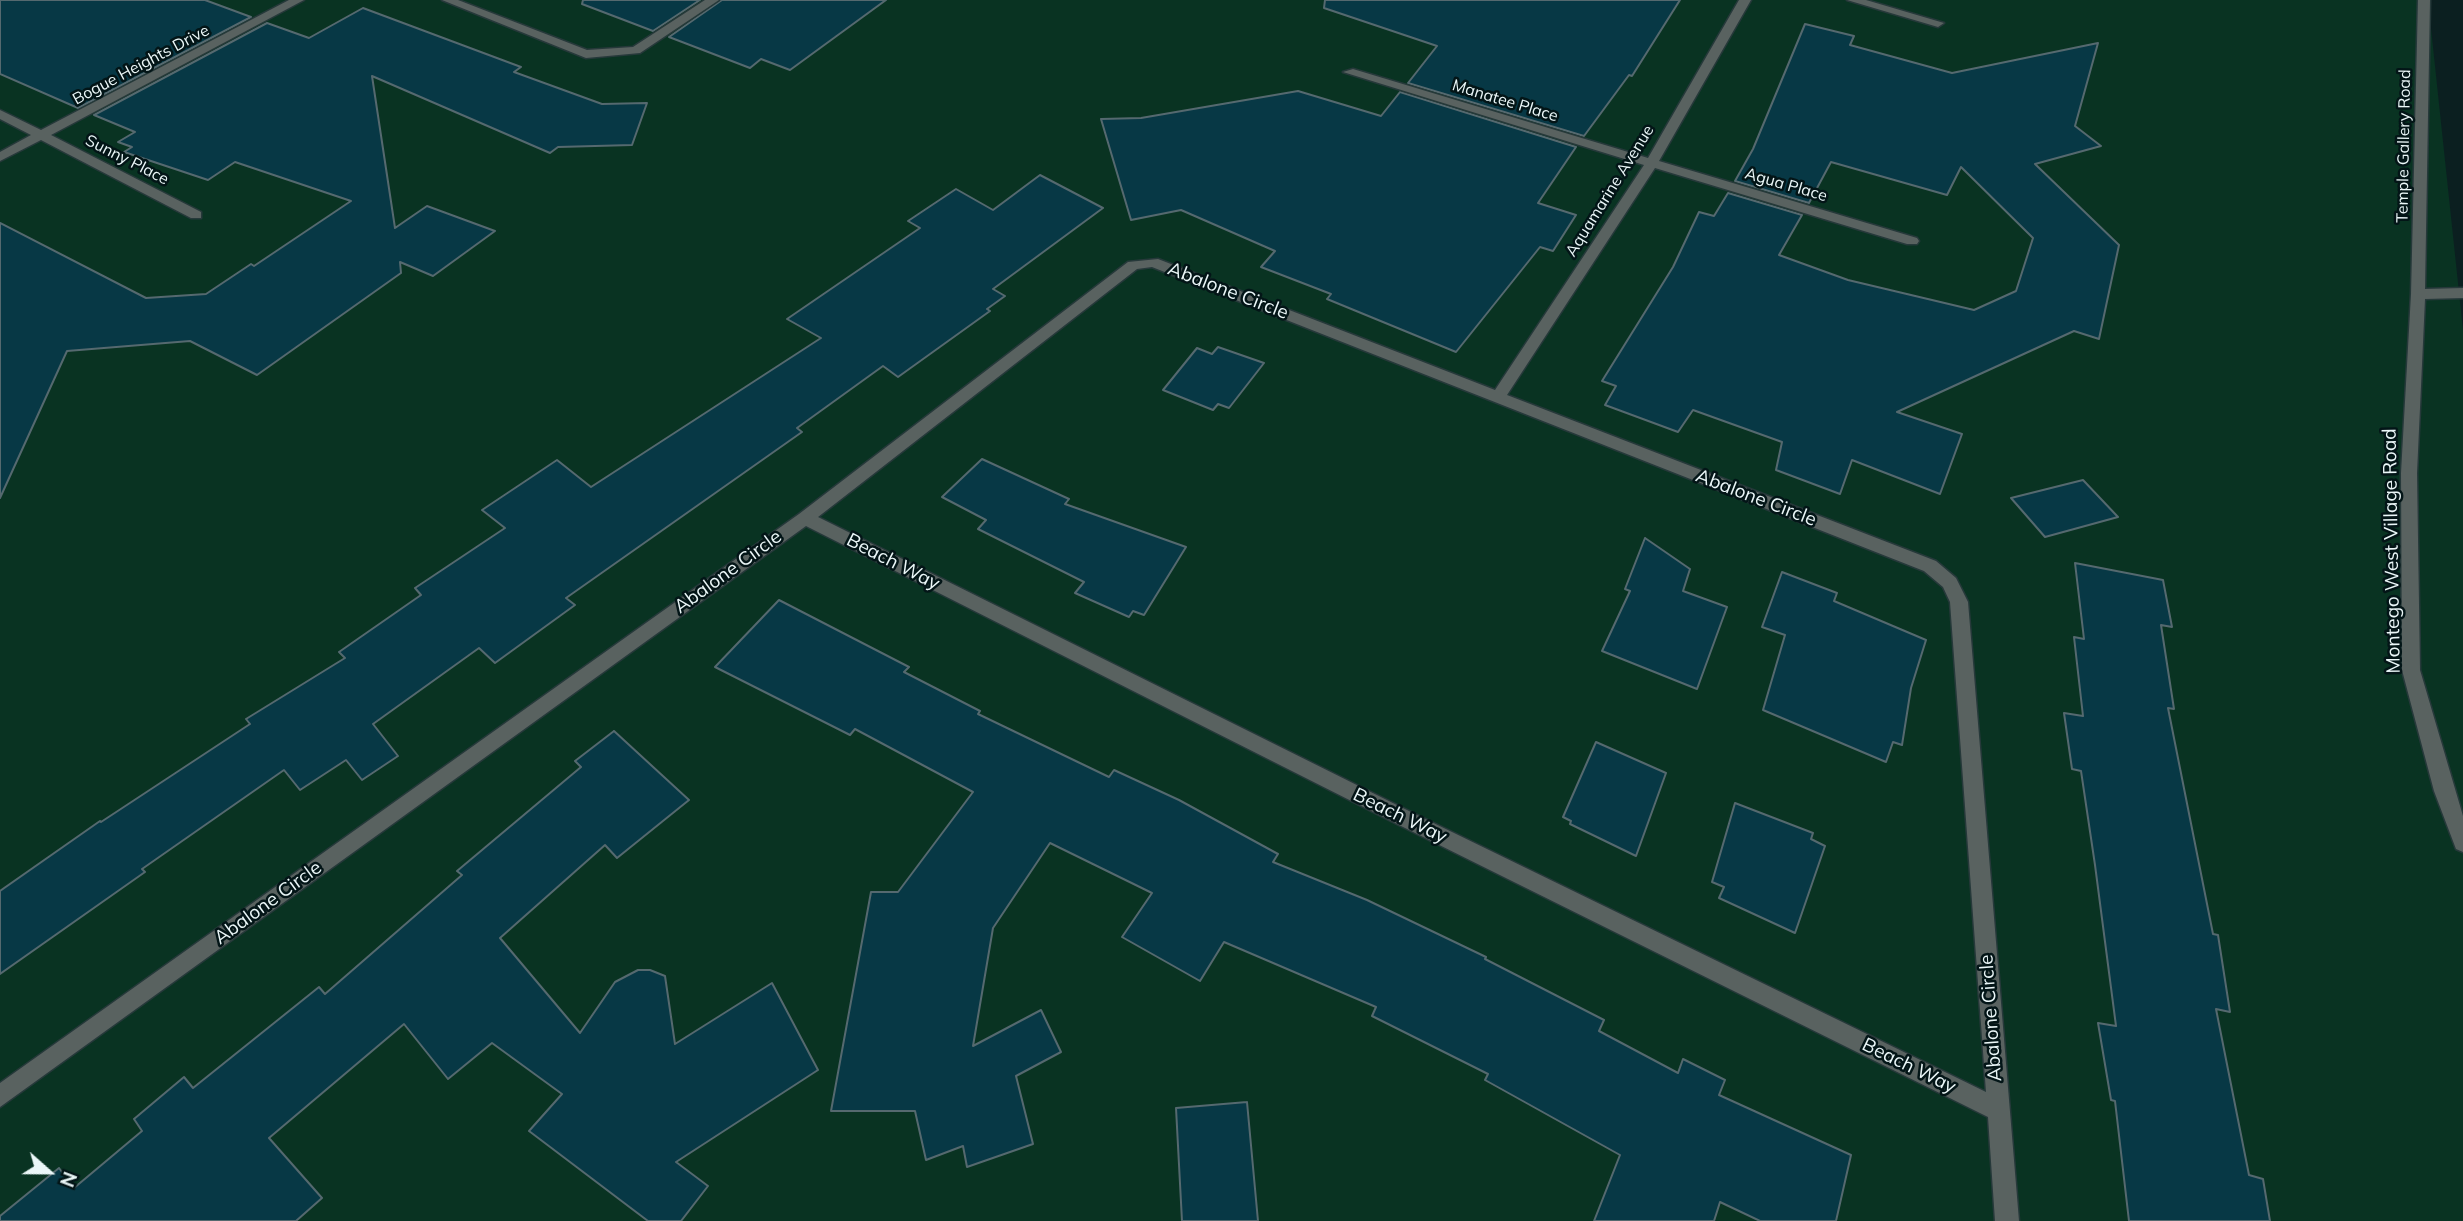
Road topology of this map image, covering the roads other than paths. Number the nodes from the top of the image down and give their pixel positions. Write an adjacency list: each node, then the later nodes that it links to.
1 (298, 0): 10 (street, Bogue Heights Drive)
2 (448, 0): 3 (street)
3 (713, 0)
4 (1745, 0): 12 (street, Aquamarine Avenue)
5 (1853, 0): 7 (street)
6 (2424, 0): 16 (street, Temple Gallery Road)
7 (1938, 23)
8 (1349, 72): 12 (street, Manatee Place)
9 (0, 114): 10 (street, Sunny Place)
10 (41, 135): 11 (street, Bogue Heights Drive); 13 (street, Sunny Place)
11 (0, 157)
12 (1651, 164): 14 (street, Agua Place); 17 (street, Aquamarine Avenue)
13 (196, 215)
14 (1912, 241)
15 (2463, 293): 16 (street)
16 (2418, 294): 19 (street, Montego West Village Road)
17 (1498, 397): 18 (street, Abalone Circle); 21 (street, Abalone Circle)
18 (805, 518): 20 (street, Abalone Circle); 21 (street, Beach Way)
19 (2463, 843)
20 (0, 1096)
21 (1998, 1110): 22 (street, Abalone Circle)
22 (2007, 1221)

